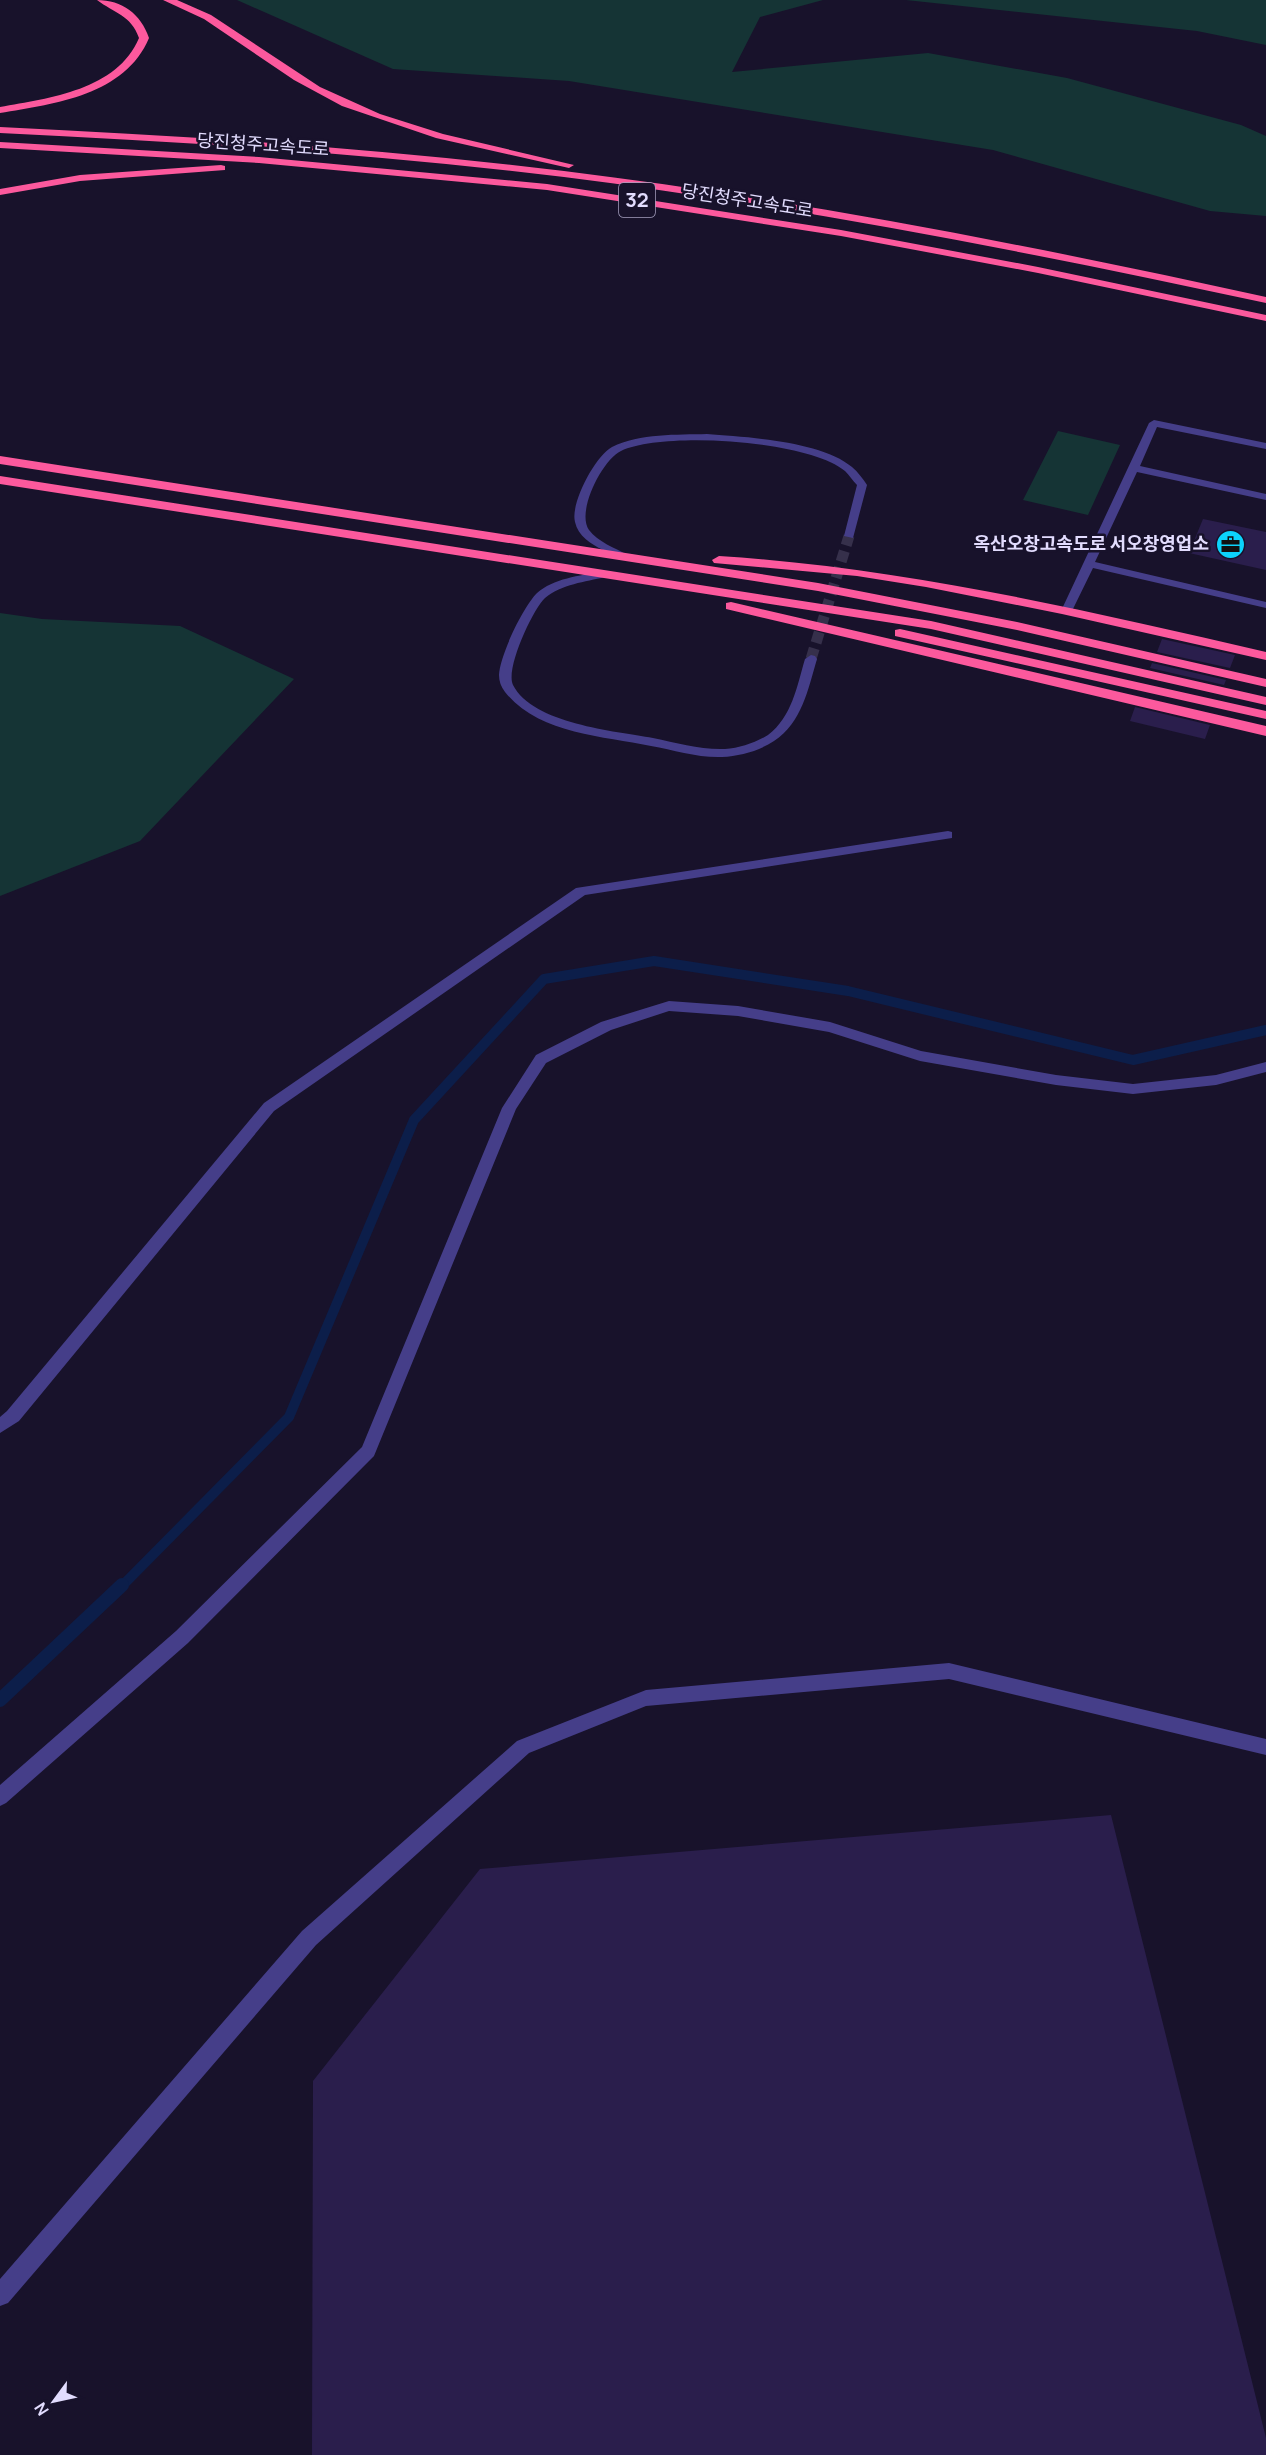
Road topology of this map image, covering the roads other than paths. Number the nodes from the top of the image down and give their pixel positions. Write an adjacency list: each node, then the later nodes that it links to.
1 (102, 0): 3 (highway)
2 (168, 0): 8 (highway)
3 (0, 110)
4 (0, 130): 8 (highway, 당진청주고속도로 / 32)
5 (0, 145): 6 (highway, 당진청주고속도로 / 32)
6 (334, 166): 7 (highway); 10 (highway, 당진청주고속도로 / 32)
7 (0, 192)
8 (759, 203): 9 (highway, 당진청주고속도로 / 32)
9 (1266, 300)
10 (1266, 318)
11 (1266, 446): 13 (lane)
12 (0, 460): 17 (highway)
13 (1134, 468): 15 (lane); 18 (lane)
14 (0, 480): 19 (highway)
15 (1266, 497)
16 (849, 536): 17 (lane)
17 (624, 557): 21 (highway); 24 (highway); 25 (highway)
18 (1089, 564): 20 (lane); 21 (lane)
19 (601, 575): 23 (lane); 26 (highway); 27 (highway); 28 (highway)
20 (1266, 605)
21 (1067, 611): 22 (highway)
22 (1266, 656)
23 (811, 659)
24 (1266, 672)
25 (1266, 683)
26 (1266, 701)
27 (1266, 715)
28 (1266, 731)
29 (948, 836): 31 (lane)
30 (1266, 1067): 33 (lane)
31 (0, 1426)
32 (1266, 1747): 34 (lane)
33 (0, 1797)
34 (0, 2295)

